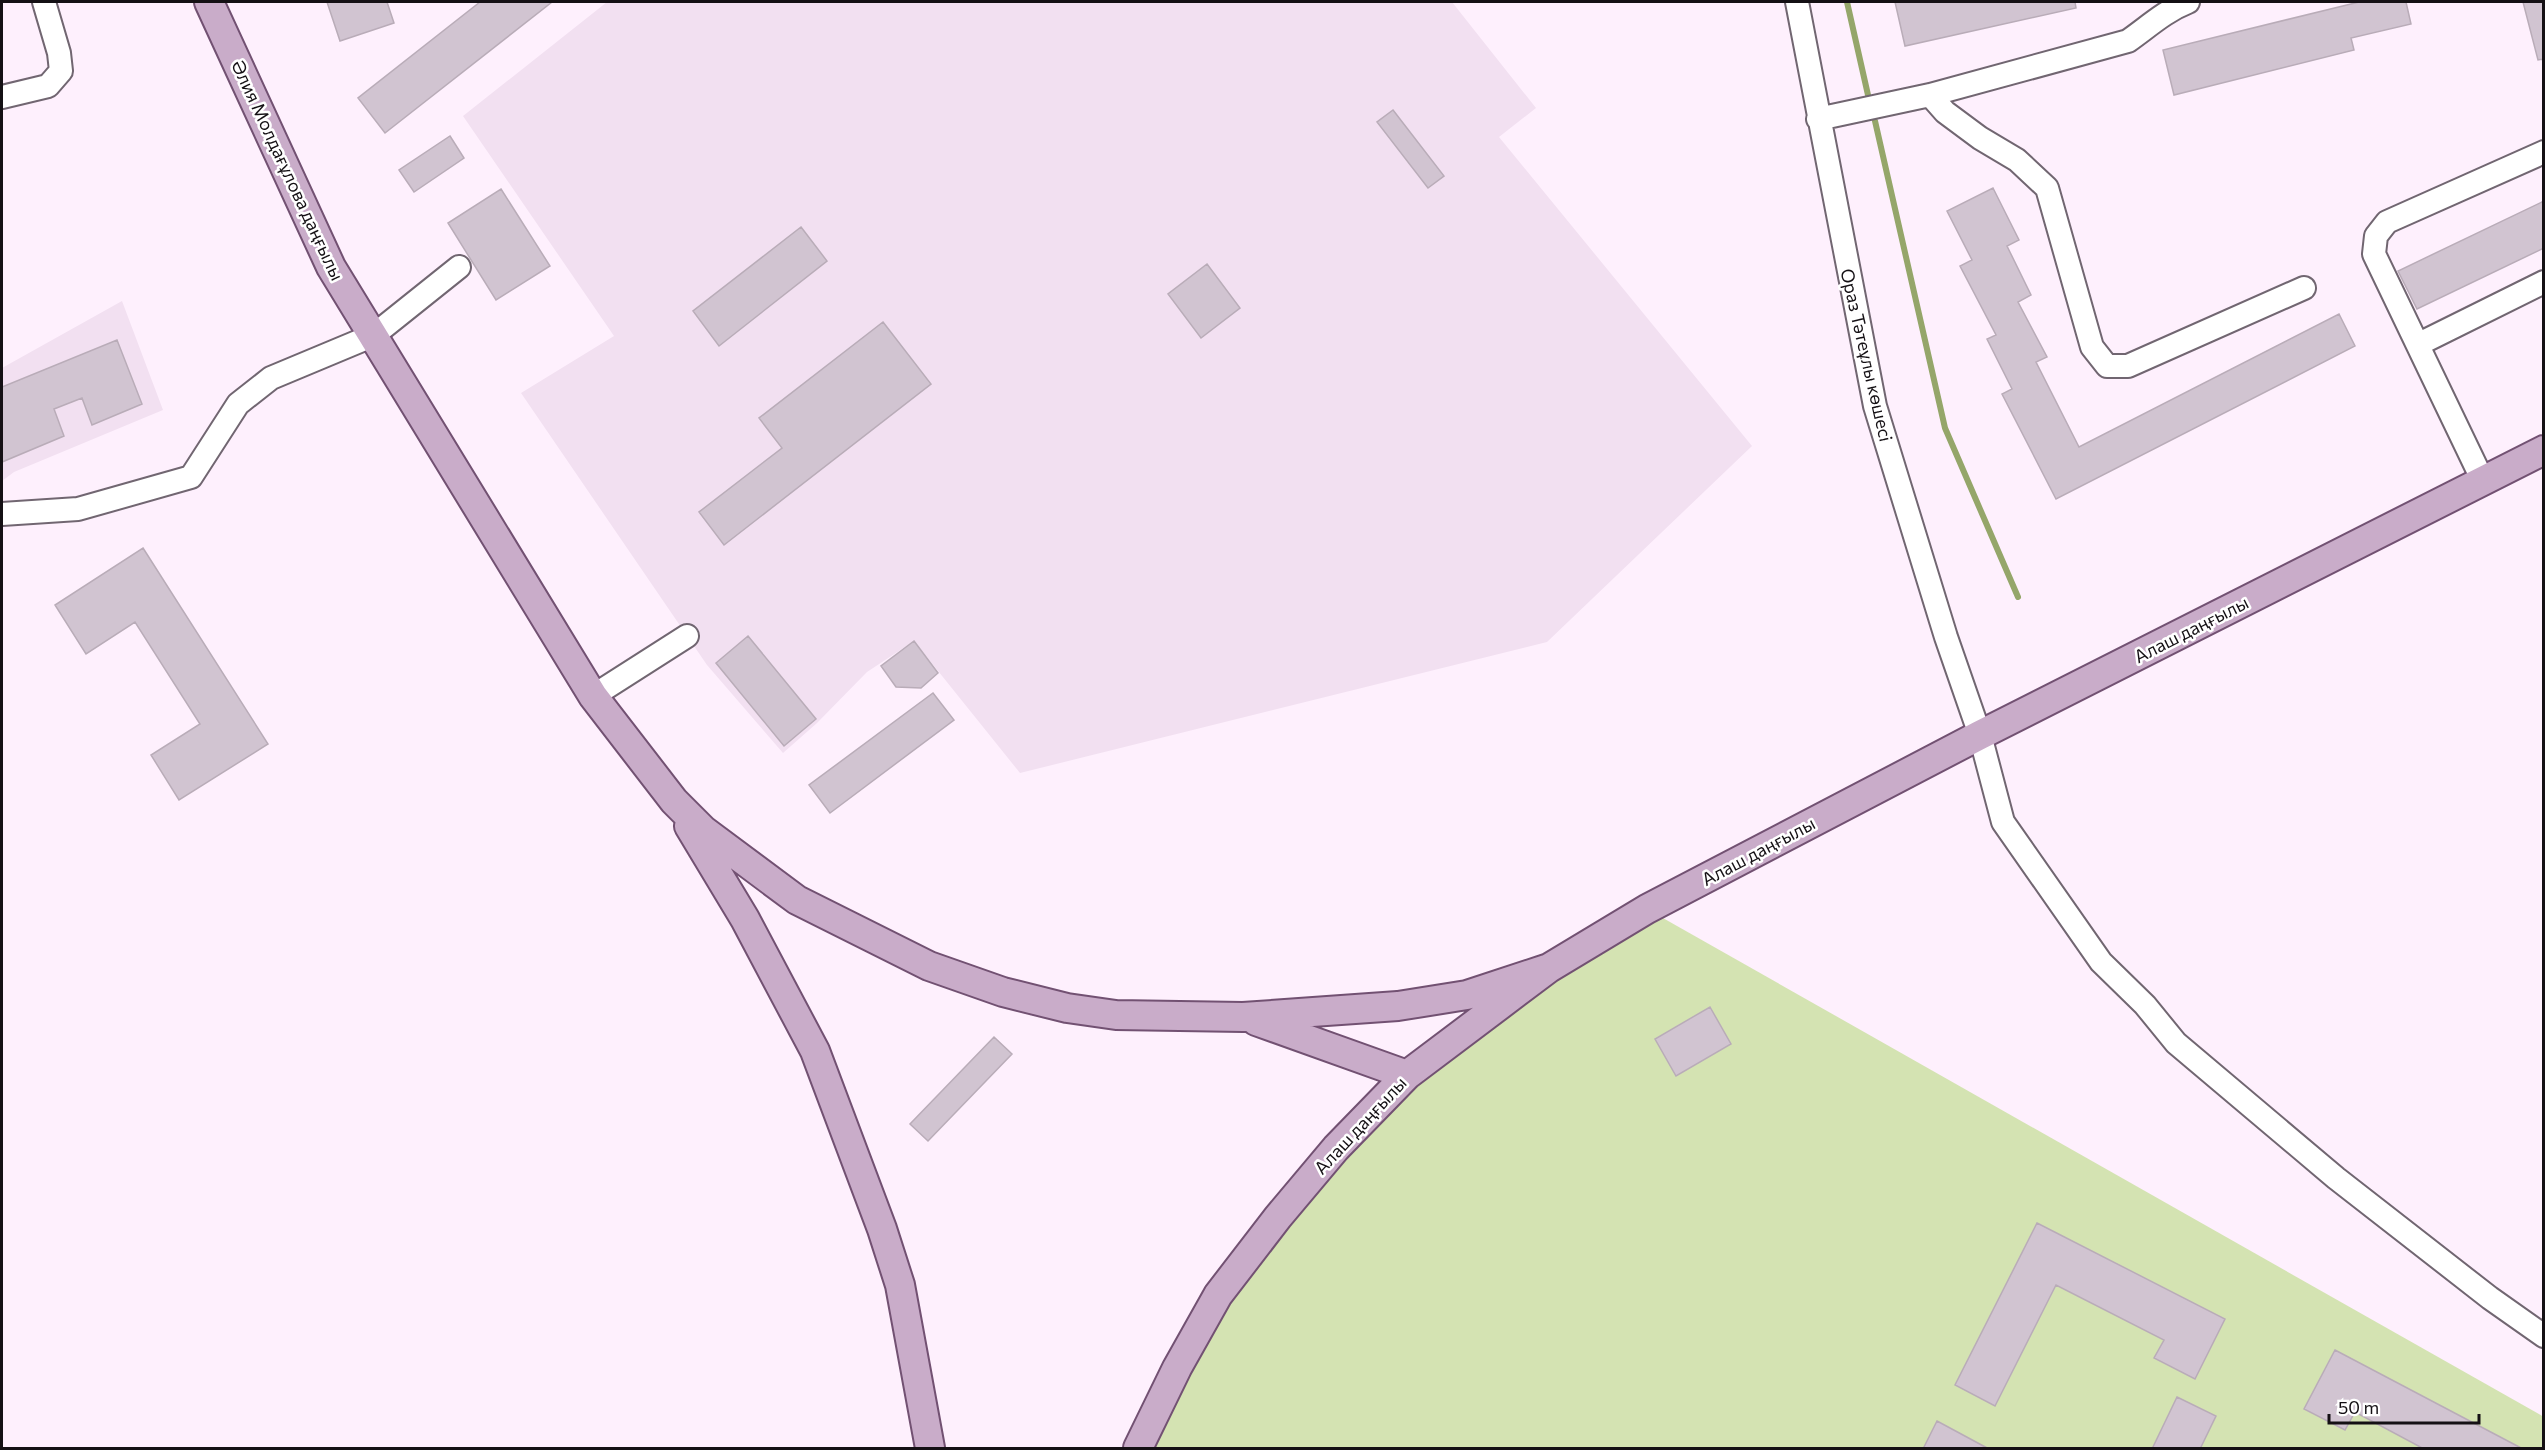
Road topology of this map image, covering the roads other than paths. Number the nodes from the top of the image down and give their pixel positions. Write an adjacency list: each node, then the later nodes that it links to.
1 (44, 2): 6 (street)
2 (209, 2): 12 (main road, Әлия Молдағұлова даңғылы)
3 (1797, 2): 7 (street, Ораз Тәтеұлы көшесі)
4 (2188, 2): 5 (street)
5 (1930, 94): 7 (street); 11 (street)
6 (2, 97)
7 (1818, 119): 19 (street, Ораз Тәтеұлы көшесі)
8 (2544, 152): 13 (street)
9 (459, 267): 12 (street)
10 (2544, 282): 13 (street)
11 (2304, 288)
12 (374, 335): 16 (street); 18 (main road, Әлия Молдағұлова даңғылы)
13 (2419, 344): 15 (street)
14 (2544, 450): 15 (main road, Алаш даңғылы)
15 (2483, 481): 19 (main road, Алаш даңғылы)
16 (2, 514)
17 (687, 636): 18 (street)
18 (593, 696): 20 (main road, Әлия Молдағұлова даңғылы)
19 (1980, 735): 21 (main road, Алаш даңғылы); 24 (street, Ораз Тәтеұлы көшесі)
20 (674, 801): 22 (main road); 25 (main road)
21 (1549, 968): 22 (main road); 23 (main road, Алаш даңғылы)
22 (1243, 1017): 23 (main road)
23 (1407, 1075): 26 (main road, Алаш даңғылы)
24 (2544, 1336)
25 (930, 1449)
26 (1138, 1449)

